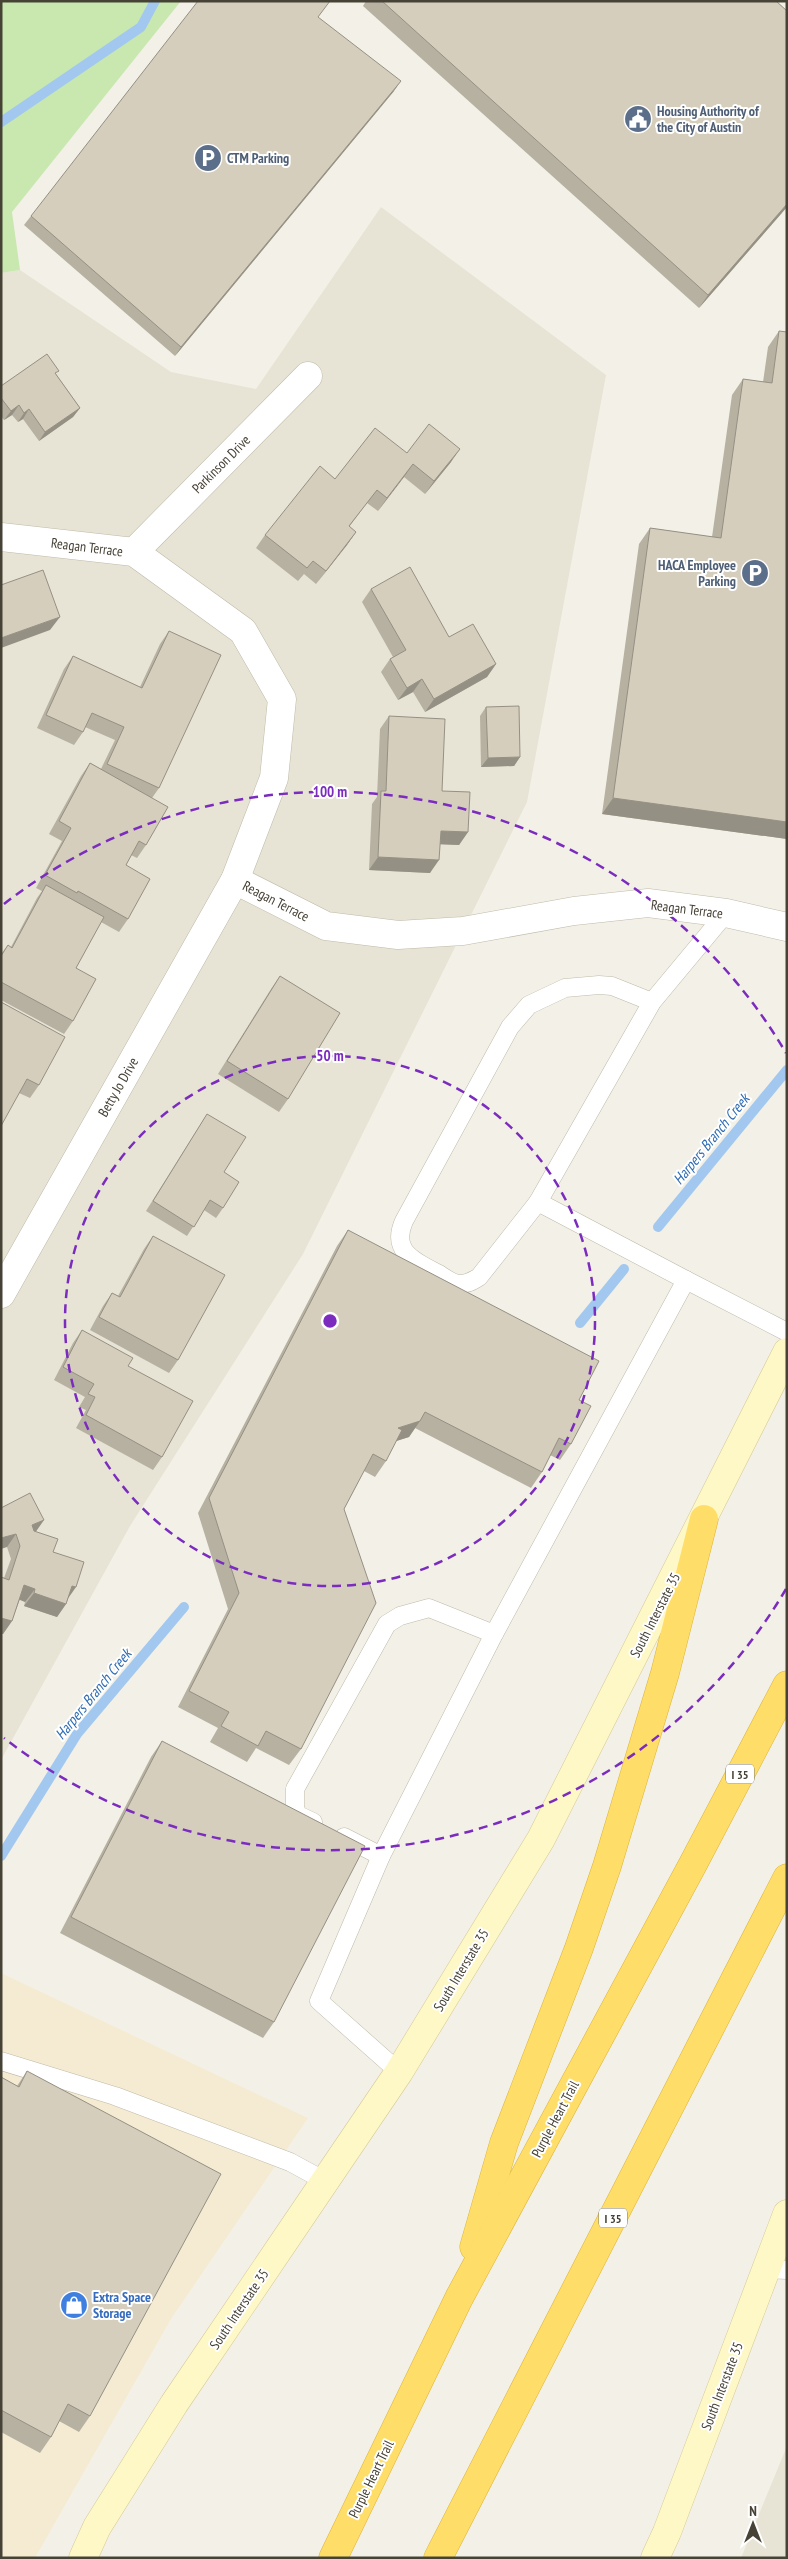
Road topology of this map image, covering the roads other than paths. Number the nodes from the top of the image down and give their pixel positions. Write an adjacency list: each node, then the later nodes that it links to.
1 (308, 376): 3 (street, Parkinson Drive)
2 (1, 537): 3 (street, Reagan Terrace)
3 (134, 552): 4 (street, Reagan Terrace)
4 (236, 880): 5 (street, Reagan Terrace); 10 (street, Betty Jo Drive)
5 (726, 913): 6 (street, Reagan Terrace); 7 (lane)
6 (787, 927)
7 (652, 1002): 8 (lane); 8 (lane)
8 (538, 1202): 9 (lane)
9 (686, 1280): 11 (lane); 14 (lane)
10 (1, 1294)
11 (787, 1332)
12 (787, 1352): 13 (main road, South Interstate 35)
13 (704, 1519): 19 (main road, South Interstate 35); 23 (highway)
14 (494, 1634): 16 (lane); 16 (lane)
15 (787, 1685): 23 (highway, Purple Heart Trail / I 35)
16 (381, 1856): 19 (lane)
17 (787, 1878): 26 (highway, I 35)
18 (1, 2061): 20 (lane)
19 (398, 2072): 20 (main road, South Interstate 35)
20 (325, 2181): 24 (main road, South Interstate 35)
21 (787, 2214): 22 (main road, South Interstate 35)
22 (776, 2270): 27 (main road, South Interstate 35)
23 (459, 2298): 25 (highway, Purple Heart Trail / I 35)
24 (83, 2558)
25 (333, 2558)
26 (438, 2558)
27 (655, 2558)

